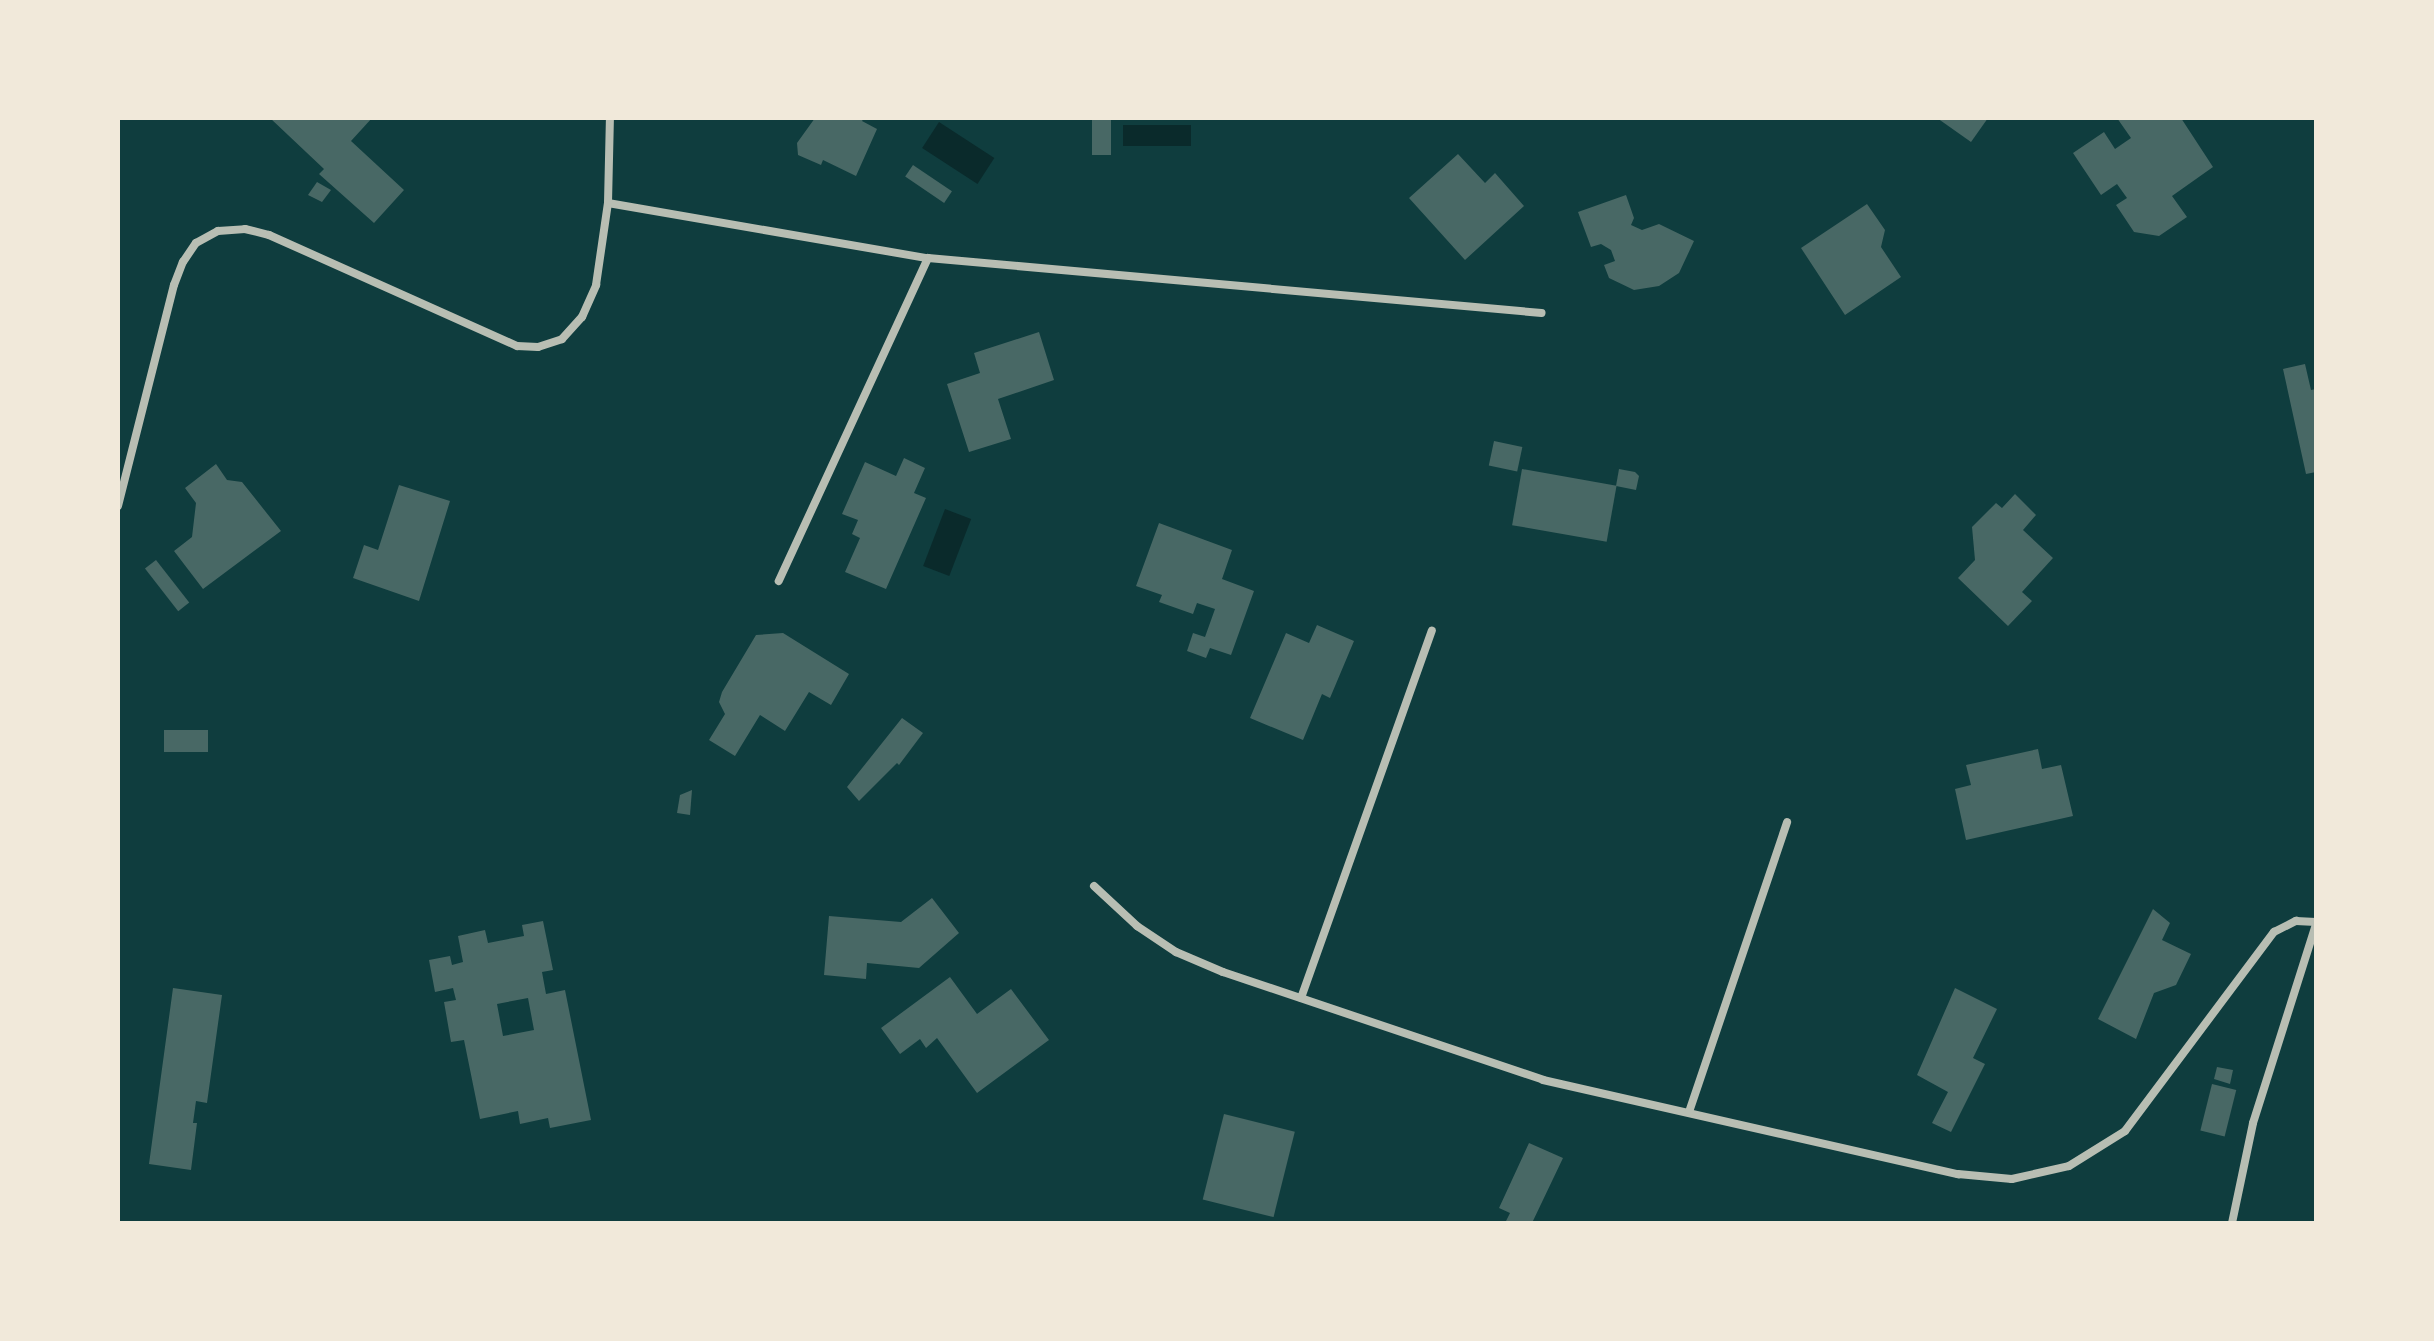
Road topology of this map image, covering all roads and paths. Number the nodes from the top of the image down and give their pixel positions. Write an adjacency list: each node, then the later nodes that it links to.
1 (610, 118): 2 (street)
2 (608, 203): 3 (street); 5 (street)
3 (928, 258): 4 (street); 6 (street)
4 (1542, 313)
5 (118, 506)
6 (779, 581)
7 (1432, 631): 11 (street)
8 (1787, 822): 12 (street)
9 (1094, 886): 11 (street)
10 (2316, 923): 12 (street); 13 (street)
11 (1301, 998): 12 (street)
12 (1689, 1112)
13 (2232, 1223)

